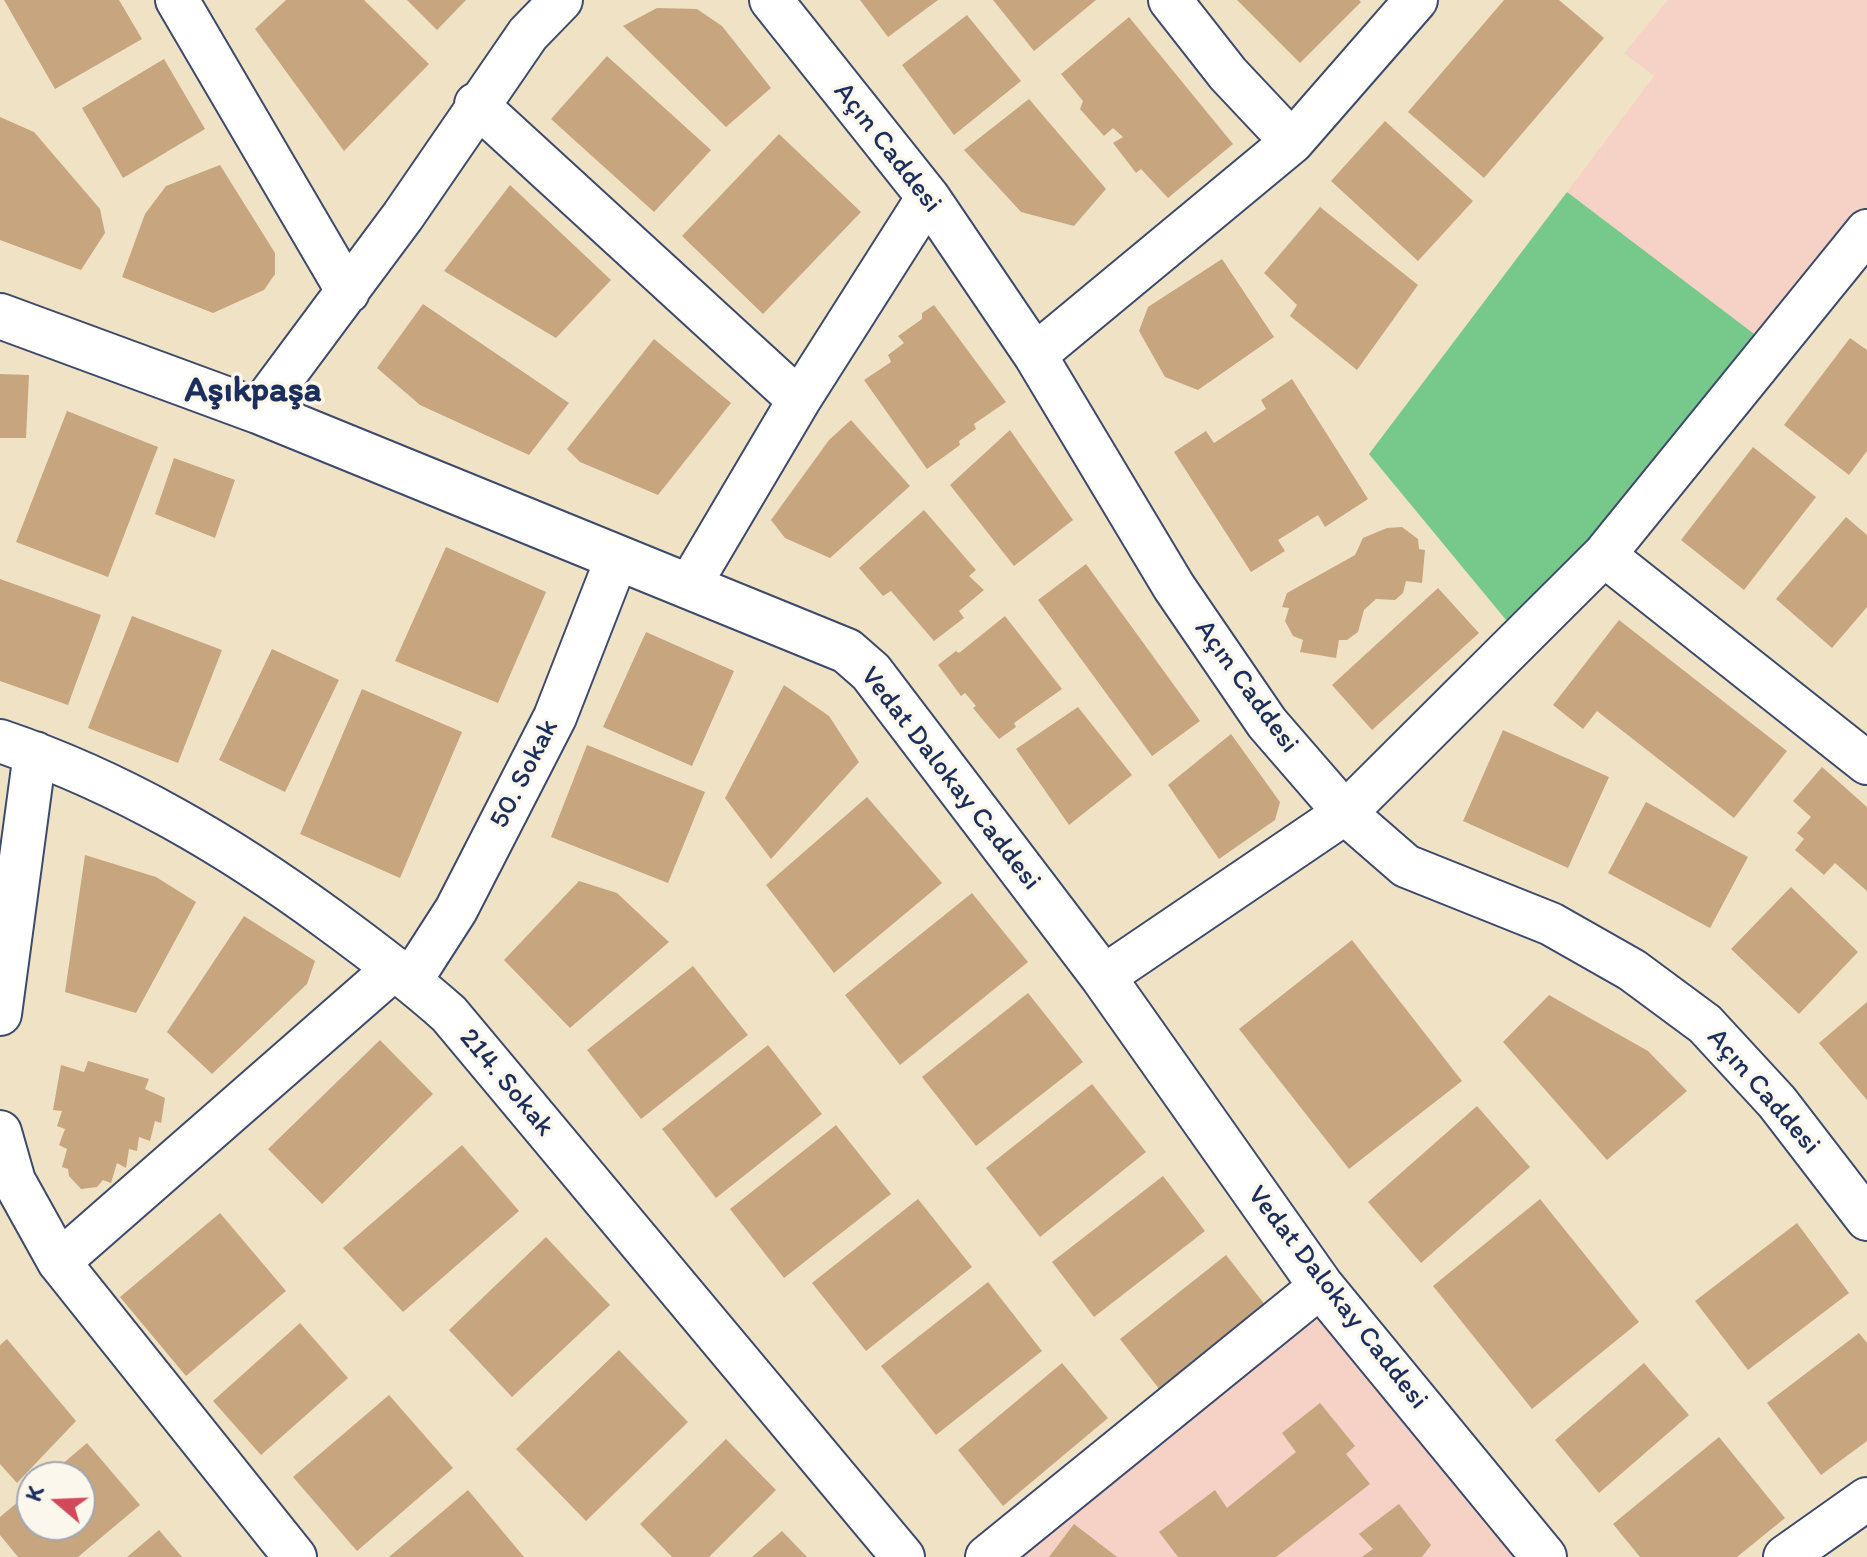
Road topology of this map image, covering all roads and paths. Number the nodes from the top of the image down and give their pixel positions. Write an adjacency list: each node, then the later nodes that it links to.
1 (177, 0): 10 (street)
2 (561, 0): 6 (street)
3 (771, 0): 8 (street, Açın Caddesi)
4 (1170, 0): 7 (street)
5 (1416, 0): 7 (street)
6 (476, 104): 10 (street); 13 (street)
7 (1292, 142): 12 (street)
8 (928, 197): 12 (street, Açın Caddesi); 13 (street)
9 (1860, 253): 15 (street)
10 (348, 292): 14 (street)
11 (0, 316): 14 (street, Vedat Dalokay Caddesi)
12 (1035, 355): 20 (street, Açın Caddesi)
13 (799, 400): 17 (street)
14 (258, 411): 16 (street, Vedat Dalokay Caddesi)
15 (1604, 555): 19 (street); 20 (street)
16 (617, 558): 17 (street, Vedat Dalokay Caddesi); 21 (street, 50. Sokak)
17 (689, 586): 22 (street, Vedat Dalokay Caddesi)
18 (18, 747): 21 (street, 214. Sokak); 23 (street)
19 (1867, 763)
20 (1345, 813): 22 (street); 25 (street, Açın Caddesi)
21 (403, 974): 26 (street, 50. Sokak); 30 (street, 214. Sokak)
22 (1103, 977): 27 (street, Vedat Dalokay Caddesi)
23 (0, 1014)
24 (0, 1132): 26 (street)
25 (1867, 1219)
26 (59, 1262): 29 (street)
27 (1321, 1286): 31 (street); 32 (street, Vedat Dalokay Caddesi)
28 (1867, 1499): 33 (street)
29 (295, 1557)
30 (903, 1557)
31 (987, 1557)
32 (1544, 1557)
33 (1785, 1557)

